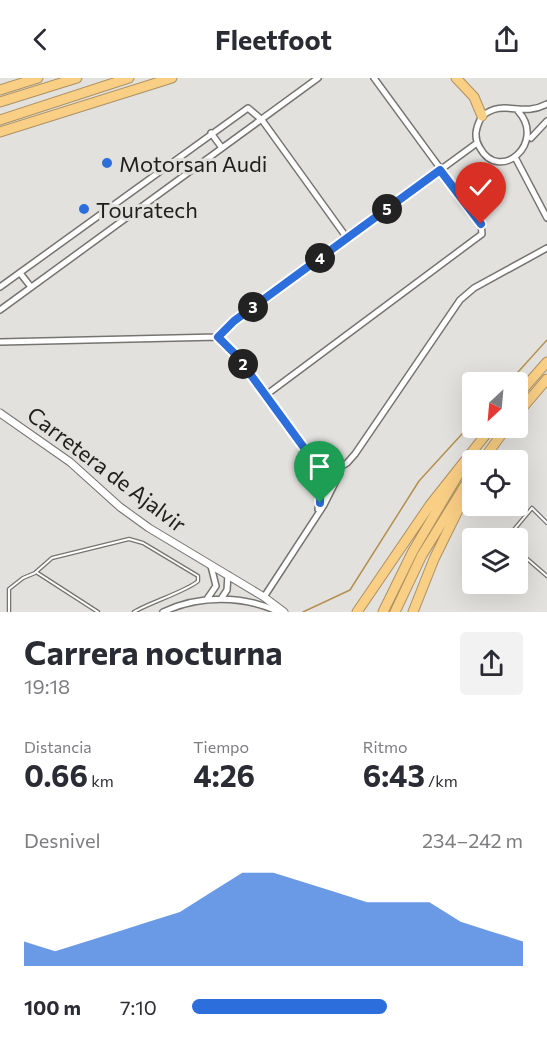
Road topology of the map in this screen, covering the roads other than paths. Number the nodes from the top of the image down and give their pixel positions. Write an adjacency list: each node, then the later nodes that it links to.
1 (38, 78): 8 (highway)
2 (77, 78): 9 (highway)
3 (129, 78): 13 (highway)
4 (172, 78): 16 (highway)
5 (318, 78): 14 (street)
6 (374, 78): 22 (street)
7 (456, 78): 12 (highway)
8 (0, 90)
9 (0, 102)
10 (547, 104): 11 (street)
11 (518, 111): 12 (street); 18 (street)
12 (482, 116): 19 (street)
13 (0, 120)
14 (262, 120): 17 (street); 20 (street); 26 (street)
15 (547, 121): 18 (street)
16 (0, 132)
17 (211, 133): 20 (street); 28 (street)
18 (531, 138): 21 (street)
19 (477, 143): 21 (street); 22 (street)
20 (222, 148): 30 (street)
21 (516, 159): 25 (street)
22 (440, 170): 24 (street); 37 (street)
23 (390, 197): 24 (lane)
24 (395, 203): 26 (street)
25 (547, 218)
26 (348, 238): 32 (street)
27 (547, 248): 43 (street)
28 (20, 273): 29 (street); 30 (street)
29 (0, 287)
30 (31, 287): 31 (street)
31 (0, 310)
32 (218, 337): 33 (street); 37 (street)
33 (1, 341)
34 (547, 362): 36 (highway)
35 (547, 379): 38 (highway)
36 (528, 384)
37 (266, 395): 42 (street)
38 (528, 401)
39 (0, 413): 53 (street, Carretera de Ajalvir)
40 (483, 438): 41 (highway)
41 (479, 443): 64 (highway); 65 (highway)
42 (321, 466): 43 (street); 44 (street)
43 (340, 466): 45 (street)
44 (322, 478): 45 (street); 48 (street)
45 (337, 479): 48 (street)
46 (462, 490): 66 (highway)
47 (462, 502): 67 (highway)
48 (317, 514): 55 (street)
49 (547, 523): 50 (lane)
50 (515, 528)
51 (528, 560): 54 (lane)
52 (36, 572): 58 (lane); 59 (lane); 60 (lane)
53 (221, 574): 55 (street, Carretera de Ajalvir); 56 (street); 57 (street)
54 (547, 576)
55 (264, 597): 63 (street, Carretera de Ajalvir)
56 (207, 599): 57 (street); 61 (street)
57 (221, 599): 62 (street)
58 (9, 612)
59 (98, 612)
60 (134, 612)
61 (163, 612)
62 (279, 612)
63 (284, 612)
64 (357, 612)
65 (383, 612)
66 (394, 612)
67 (413, 612)

